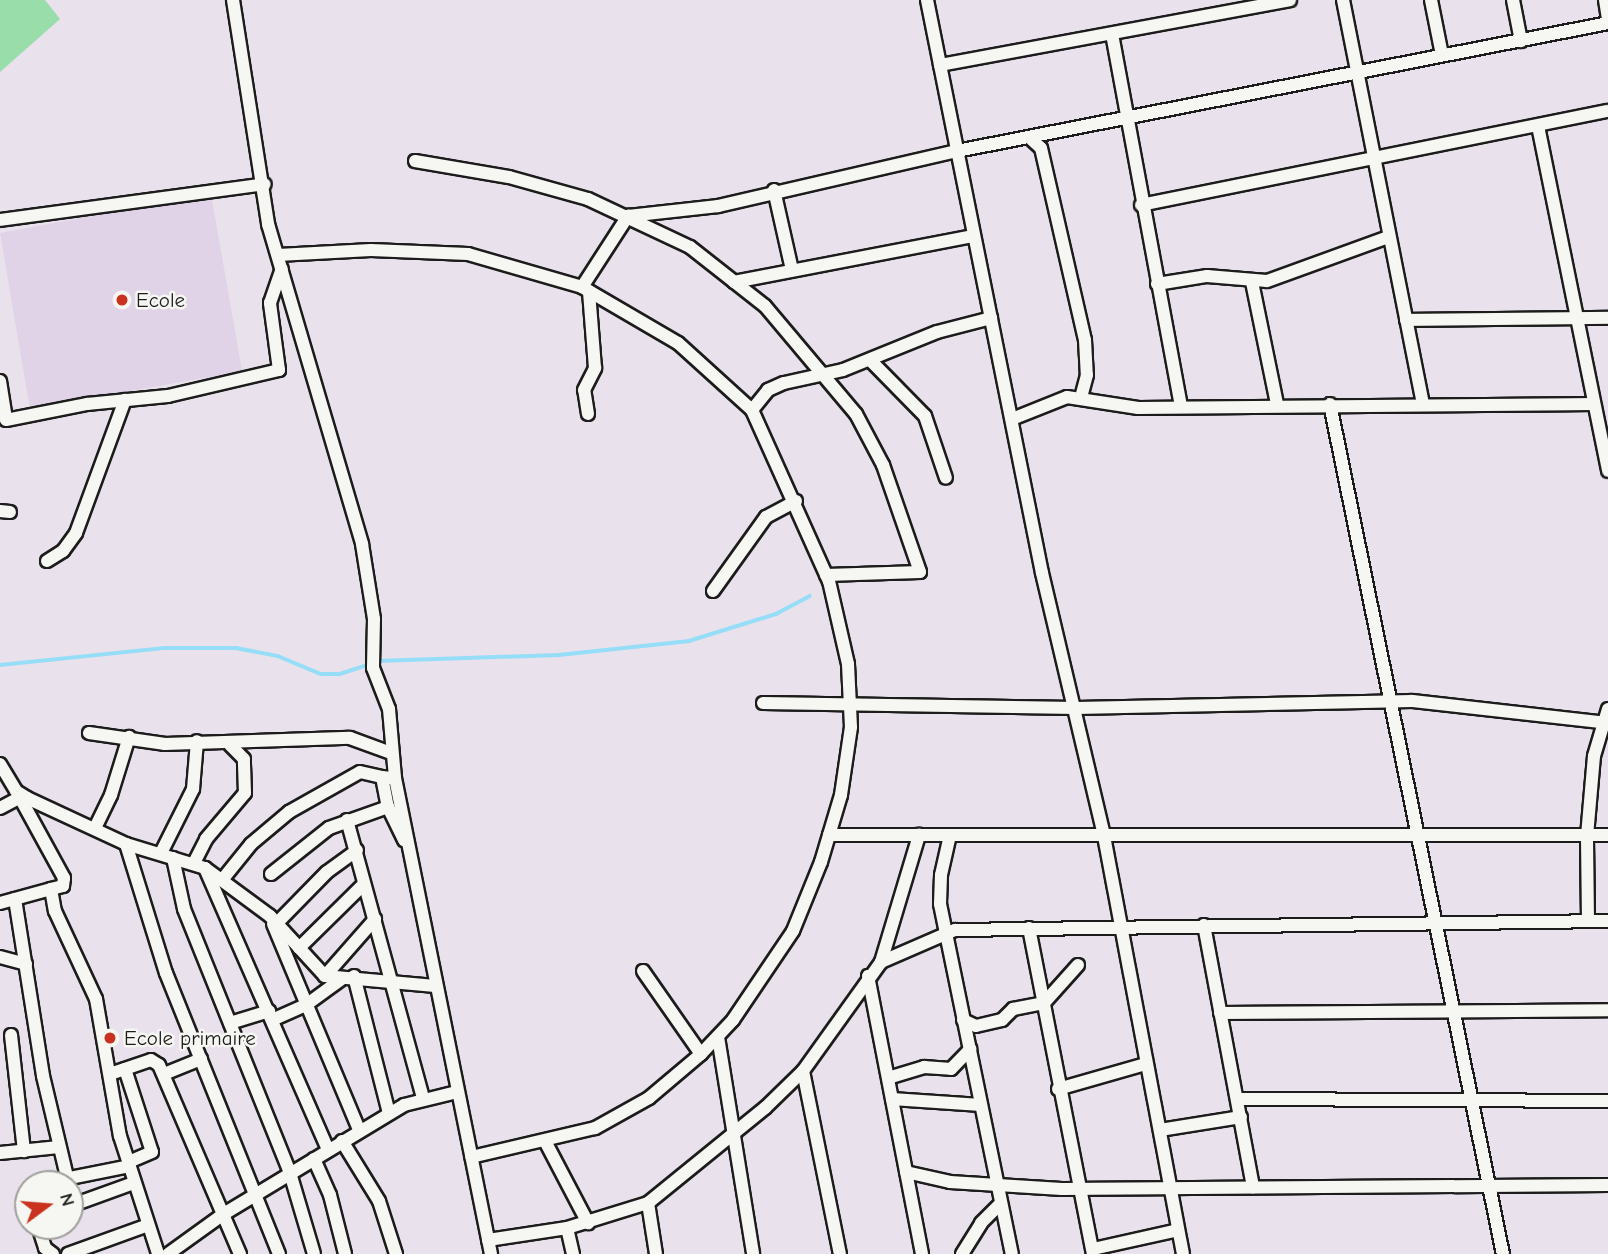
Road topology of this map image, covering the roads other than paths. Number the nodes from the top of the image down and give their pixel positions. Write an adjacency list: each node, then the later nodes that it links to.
1 (233, 0): 22 (street)
2 (927, 0): 13 (street)
3 (1290, 0): 10 (street)
4 (1343, 0): 14 (street)
5 (1431, 0): 12 (street)
6 (1513, 0): 11 (street)
7 (1605, 0): 8 (street)
8 (1608, 18)
9 (1608, 23): 11 (street)
10 (1112, 34): 13 (street); 16 (street)
11 (1521, 41): 12 (street)
12 (1442, 55): 14 (street)
13 (940, 65): 19 (street)
14 (1357, 73): 16 (street); 20 (street)
15 (1608, 111): 17 (street)
16 (1129, 118): 18 (street); 24 (street)
17 (1538, 126): 20 (street); 37 (street)
18 (1029, 137): 19 (street); 43 (street)
19 (957, 151): 23 (street); 27 (street)
20 (1374, 159): 24 (street); 28 (street)
21 (415, 161): 25 (street)
22 (265, 184): 26 (street); 29 (street)
23 (774, 190): 25 (street); 31 (street)
24 (1141, 205): 34 (street)
25 (628, 216): 32 (street); 35 (street)
26 (0, 220)
27 (974, 236): 31 (street); 36 (street)
28 (1386, 238): 33 (street); 39 (street)
29 (278, 255): 30 (street); 35 (street)
30 (282, 269): 44 (street); 69 (street)
31 (792, 270): 32 (street)
32 (734, 282): 41 (street)
33 (1252, 282): 34 (street); 45 (street)
34 (1157, 284): 49 (street)
35 (586, 289): 50 (street); 51 (street)
36 (991, 318): 40 (street); 52 (street)
37 (1577, 318): 38 (street); 39 (street); 48 (street)
38 (1608, 318)
39 (1406, 320): 47 (street)
40 (871, 361): 41 (street); 54 (street)
41 (825, 375): 50 (street); 57 (street)
42 (0, 381): 44 (street)
43 (1082, 397): 49 (street); 52 (street)
44 (125, 400): 56 (street)
45 (1277, 404): 46 (street); 49 (street)
46 (1330, 404): 47 (street); 59 (street)
47 (1423, 404): 48 (street)
48 (1594, 404): 53 (street)
49 (1181, 406)
50 (752, 410): 55 (street)
51 (588, 414)
52 (1012, 419): 62 (street)
53 (1608, 471)
54 (946, 478)
55 (796, 501): 57 (street); 58 (street)
56 (47, 561)
57 (826, 575): 61 (street)
58 (712, 591)
59 (1390, 701): 62 (street); 64 (street); 82 (street)
60 (763, 703): 61 (street)
61 (851, 708): 62 (street); 77 (street)
62 (1076, 708): 81 (street)
63 (1608, 709): 64 (street)
64 (1605, 723): 83 (street)
65 (89, 733): 66 (street)
66 (130, 737): 67 (street); 76 (street)
67 (197, 741): 68 (street); 87 (street)
68 (230, 745): 69 (street); 88 (street)
69 (391, 753): 71 (street)
70 (0, 764): 72 (street)
71 (388, 777): 73 (street); 86 (street); 90 (street)
72 (18, 794): 74 (street); 76 (street); 92 (street)
73 (388, 807): 75 (street); 86 (street)
74 (0, 808)
75 (347, 820): 85 (street); 89 (street)
76 (95, 828): 84 (street)
77 (829, 835): 78 (street); 124 (street)
78 (919, 835): 79 (street); 106 (street)
79 (950, 835): 81 (street); 103 (street)
80 (1608, 835): 83 (street)
81 (1104, 836): 82 (street); 101 (street)
82 (1418, 836): 83 (street); 99 (street)
83 (1587, 836): 97 (street)
84 (126, 844): 87 (street); 127 (street)
85 (357, 850): 91 (street); 96 (street)
86 (410, 850): 114 (street)
87 (167, 855): 88 (street); 122 (street)
88 (199, 865): 90 (street); 120 (street)
89 (271, 874)
90 (222, 880): 96 (street)
91 (364, 884): 95 (street); 104 (street)
92 (51, 890): 93 (street); 131 (street)
93 (15, 899): 94 (street); 107 (street)
94 (0, 903)
95 (375, 919): 110 (street); 113 (street)
96 (273, 920): 104 (street); 116 (street)
97 (1588, 921): 98 (street); 99 (street)
98 (1608, 921)
99 (1435, 922): 100 (street); 119 (street)
100 (1204, 925): 101 (street); 118 (street)
101 (1120, 926): 102 (street); 128 (street)
102 (1029, 928): 103 (street); 115 (street)
103 (945, 931): 106 (street); 121 (street)
104 (299, 948): 110 (street)
105 (0, 957): 107 (street)
106 (881, 962): 111 (street)
107 (26, 964): 149 (street)
108 (1078, 964): 115 (street)
109 (643, 971): 126 (street)
110 (326, 976): 112 (street)
111 (868, 976): 130 (street); 133 (street)
112 (348, 977): 113 (street); 116 (street); 142 (street)
113 (391, 981): 114 (street); 136 (street)
114 (435, 986): 135 (street)
115 (1044, 1003): 121 (street); 134 (street)
116 (306, 1005): 120 (street); 144 (street)
117 (1608, 1010): 119 (street)
118 (1220, 1013): 119 (street); 138 (street)
119 (1454, 1013): 139 (street)
120 (271, 1016): 122 (street); 150 (street)
121 (963, 1020): 125 (street)
122 (230, 1023): 158 (street)
123 (11, 1035): 151 (street)
124 (718, 1037): 126 (street); 146 (street)
125 (970, 1049): 133 (street); 141 (street)
126 (701, 1054): 148 (street)
127 (201, 1059): 132 (street); 167 (street)
128 (1145, 1064): 134 (street); 145 (street)
129 (125, 1069): 131 (street); 132 (street); 155 (street)
130 (803, 1071): 146 (street); 192 (street)
131 (110, 1074): 155 (street)
132 (164, 1074): 171 (street)
133 (888, 1078): 137 (street)
134 (1058, 1089): 166 (street)
135 (457, 1091): 136 (street); 153 (street)
136 (423, 1098): 142 (street)
137 (892, 1099): 141 (street); 157 (street)
138 (1237, 1099): 139 (street); 143 (street)
139 (1472, 1100): 140 (street); 163 (street)
140 (1608, 1101)
141 (981, 1105): 162 (street)
142 (389, 1113): 144 (street)
143 (1241, 1118): 145 (street); 165 (street)
144 (359, 1130): 147 (street)
145 (1160, 1130): 164 (street)
146 (736, 1133): 170 (street); 191 (street)
147 (342, 1141): 150 (street); 187 (street)
148 (545, 1141): 153 (street); 172 (street)
149 (59, 1147): 151 (street); 156 (street)
150 (328, 1149): 154 (street)
151 (24, 1151): 152 (street)
152 (0, 1153)
153 (471, 1157): 177 (street)
154 (314, 1159): 158 (street); 186 (street)
155 (129, 1164): 159 (street); 160 (street)
156 (66, 1170)
157 (906, 1172): 162 (street); 193 (street)
158 (290, 1173): 167 (street); 185 (street)
159 (84, 1174)
160 (134, 1183): 168 (street); 173 (street)
161 (1608, 1185): 163 (street)
162 (998, 1186): 166 (street); 169 (street)
163 (1489, 1186): 165 (street); 197 (street)
164 (1171, 1187): 165 (street); 166 (street); 175 (street)
165 (1253, 1187)
166 (1079, 1188): 178 (street)
167 (256, 1194): 171 (street); 184 (street)
168 (84, 1201)
169 (1001, 1202): 194 (street); 195 (street)
170 (648, 1203): 172 (street); 190 (street)
171 (222, 1215): 182 (street); 183 (street)
172 (588, 1223): 174 (street)
173 (148, 1225): 180 (street); 181 (street)
174 (567, 1228): 177 (street); 189 (street)
175 (1178, 1230): 178 (street); 196 (street)
176 (43, 1240): 179 (street)
177 (488, 1240): 188 (street)
178 (1093, 1252)
179 (53, 1254)
180 (68, 1254)
181 (158, 1254)
182 (168, 1254)
183 (240, 1254)
184 (279, 1254)
185 (314, 1254)
186 (345, 1254)
187 (396, 1254)
188 (491, 1254)
189 (573, 1254)
190 (656, 1254)
191 (753, 1254)
192 (840, 1254)
193 (922, 1254)
194 (962, 1254)
195 (1012, 1254)
196 (1183, 1254)
197 (1503, 1254)

